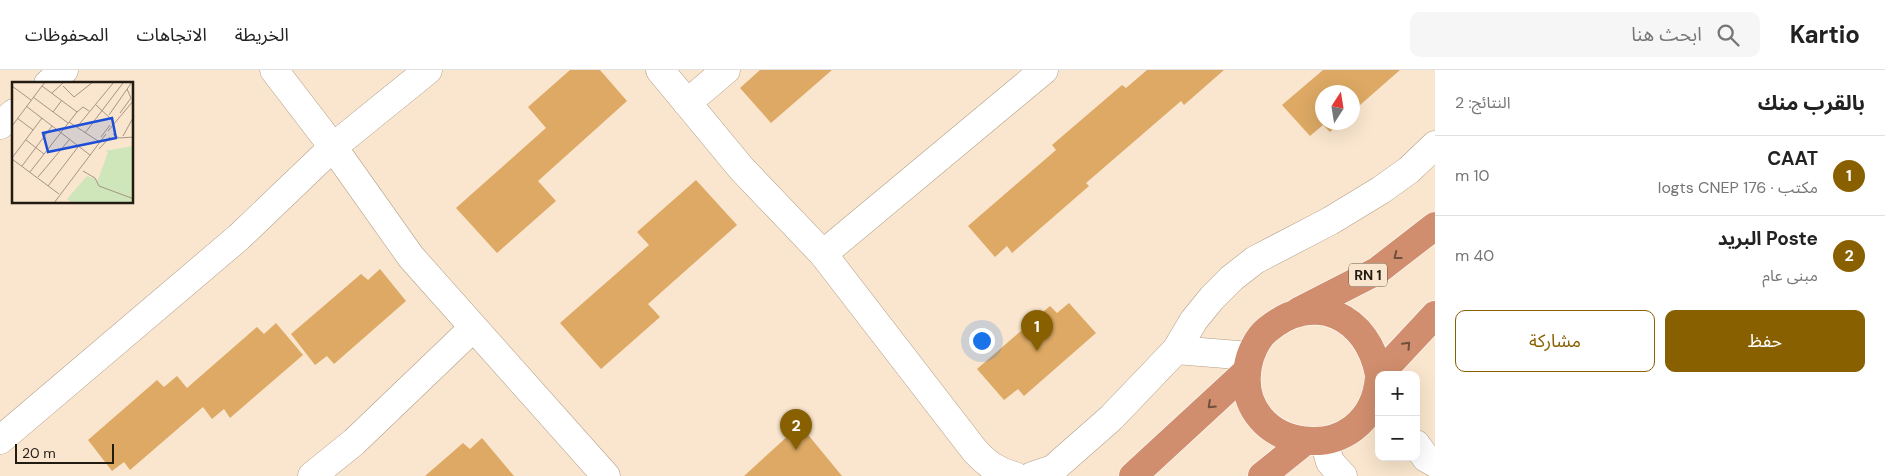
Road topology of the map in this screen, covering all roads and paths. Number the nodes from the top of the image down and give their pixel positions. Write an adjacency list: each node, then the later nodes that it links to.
1 (64, 70): 7 (street)
2 (274, 70): 12 (street)
3 (428, 70): 12 (street)
4 (660, 70): 8 (street)
5 (726, 70): 8 (street)
6 (1044, 70): 14 (street)
7 (50, 82)
8 (687, 103): 14 (street)
9 (12, 115): 10 (street)
10 (0, 125)
11 (1435, 146): 18 (street)
12 (333, 147): 17 (street); 23 (street)
13 (1435, 226): 15 (highway, RN 1, one-way to 15)
14 (823, 254): 29 (street)
15 (1294, 313): 19 (highway); 20 (highway)
16 (1435, 315): 21 (highway, one-way to 16)
17 (473, 328): 27 (street); 28 (street)
18 (1176, 350): 19 (street); 30 (street)
19 (1248, 364): 24 (highway); 31 (highway, one-way to 31)
20 (1377, 371)
21 (1387, 371)
22 (1375, 394): 24 (highway)
23 (0, 440)
24 (1314, 442): 32 (highway); 33 (street)
25 (1420, 450): 26 (street)
26 (1435, 463)
27 (312, 476)
28 (606, 476)
29 (1015, 476)
30 (1032, 476)
31 (1133, 476)
32 (1262, 476)
33 (1343, 476)

